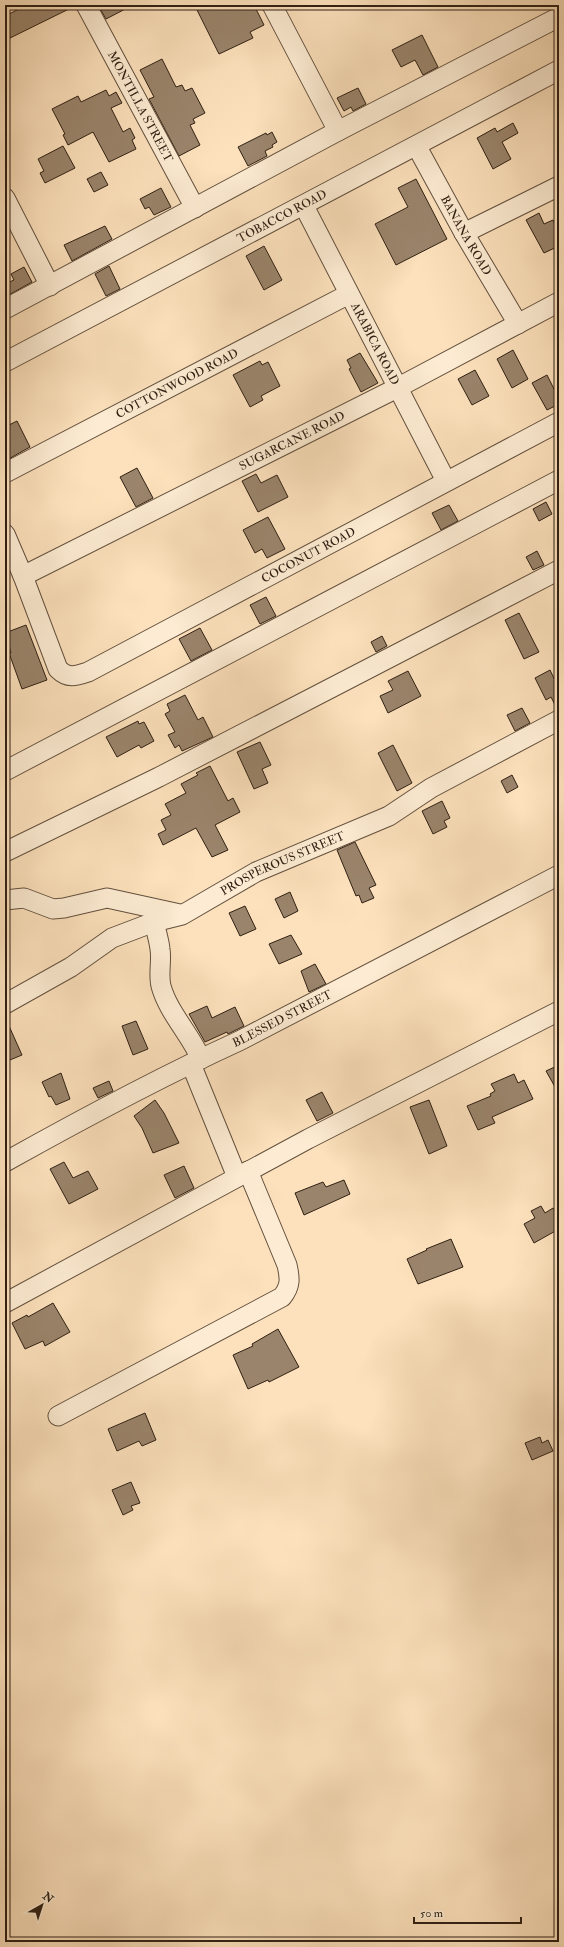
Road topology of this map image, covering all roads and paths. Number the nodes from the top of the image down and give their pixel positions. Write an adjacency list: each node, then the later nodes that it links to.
1 (86, 5): 10 (street, MONTILLA STREET)
2 (272, 5): 5 (street)
3 (559, 17): 5 (street)
4 (559, 70): 6 (street, TOBACCO ROAD)
5 (338, 131): 10 (street)
6 (417, 147): 9 (street, TOBACCO ROAD); 11 (street, BANANA ROAD)
7 (559, 186): 11 (street)
8 (5, 198): 12 (street)
9 (304, 206): 13 (street, ARABICA ROAD); 17 (street, TOBACCO ROAD)
10 (195, 208): 12 (street)
11 (464, 233): 16 (street, BANANA ROAD)
12 (50, 286): 15 (street)
13 (349, 294): 18 (street, ARABICA ROAD); 20 (street, COTTONWOOD ROAD)
14 (559, 302): 16 (street, SUGARCANE ROAD)
15 (5, 309)
16 (518, 324): 18 (street, SUGARCANE ROAD)
17 (5, 362)
18 (397, 388): 22 (street, ARABICA ROAD); 25 (street, SUGARCANE ROAD)
19 (559, 422): 22 (street, COCONUT ROAD)
20 (5, 473)
21 (559, 480): 27 (street)
22 (446, 481): 25 (street, COCONUT ROAD)
23 (5, 534): 25 (street)
24 (559, 570): 28 (street)
25 (23, 576)
26 (559, 720): 31 (street, PROSPEROUS STREET)
27 (5, 771)
28 (5, 852)
29 (559, 875): 35 (street, BLESSED STREET)
30 (5, 900): 31 (street)
31 (182, 914): 32 (street, PROSPEROUS STREET)
32 (154, 922): 33 (street, PROSPEROUS STREET); 35 (street)
33 (5, 1004)
34 (559, 1011): 37 (street)
35 (196, 1062): 36 (street, BLESSED STREET); 37 (street)
36 (5, 1162)
37 (242, 1174): 38 (street); 39 (street)
38 (5, 1303)
39 (58, 1416)

